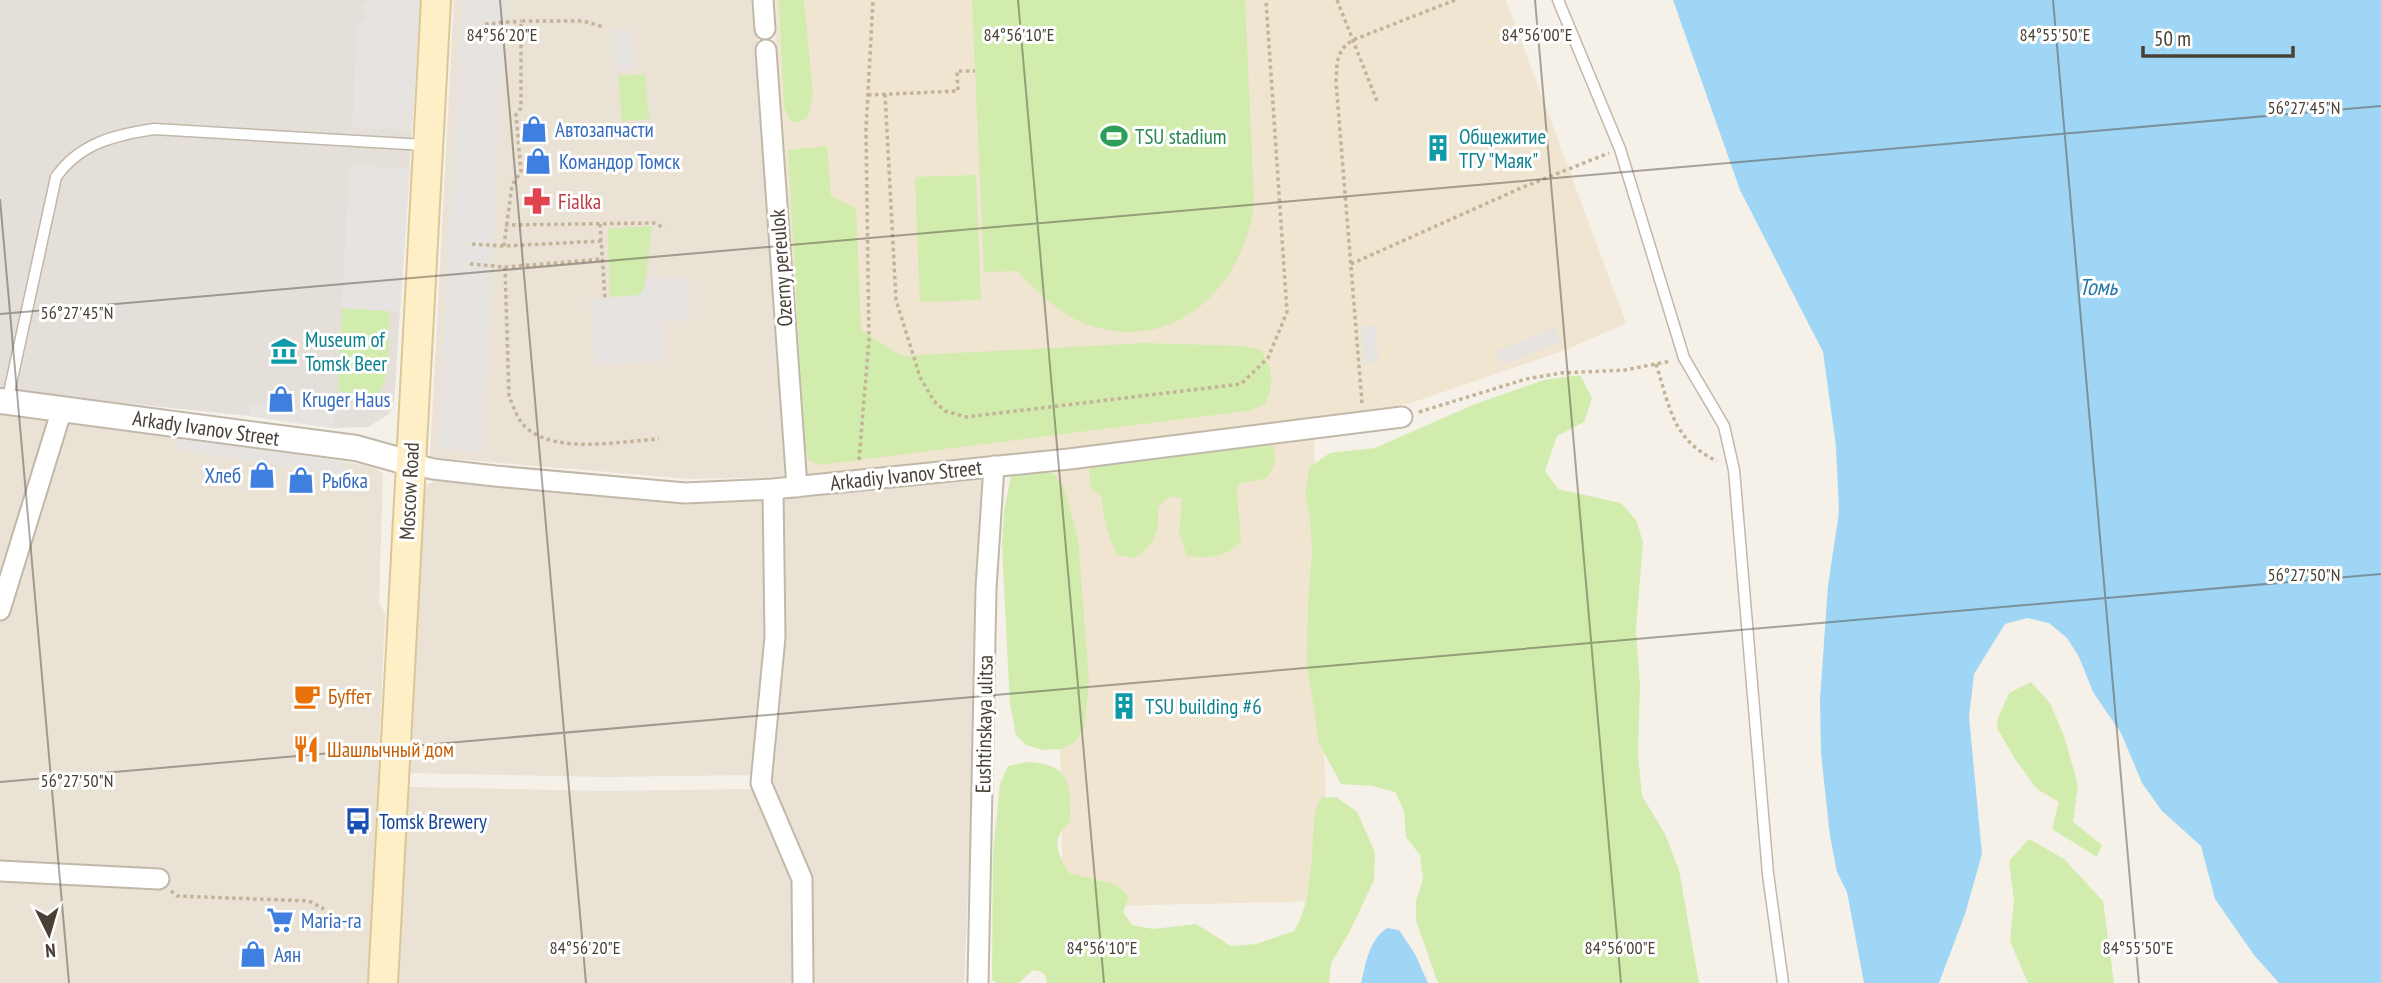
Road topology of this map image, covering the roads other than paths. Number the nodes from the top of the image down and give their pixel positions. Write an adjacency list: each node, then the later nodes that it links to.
1 (436, 0): 6 (main road, Moscow Road)
2 (763, 0): 4 (street)
3 (1558, 0): 20 (lane)
4 (765, 29)
5 (766, 50): 12 (street, Ozerny pereulok)
6 (429, 145): 7 (lane); 10 (main road, Moscow Road)
7 (3, 402): 8 (street, Arkady Ivanov Street)
8 (62, 409): 10 (street, Arkady Ivanov Street); 14 (street)
9 (1402, 417): 11 (street, Arkadiy Ivanov Street)
10 (411, 463): 13 (street, Arkadiy Ivanov Street); 17 (main road, Moscow Road)
11 (994, 466): 12 (street, Arkadiy Ivanov Street); 19 (street, Eushtinskaya ulitsa)
12 (797, 487): 13 (street, Arkadiy Ivanov Street)
13 (773, 489): 18 (street)
14 (0, 610)
15 (0, 870): 16 (street)
16 (159, 879)
17 (383, 983)
18 (803, 983)
19 (978, 983)
20 (1783, 983)

